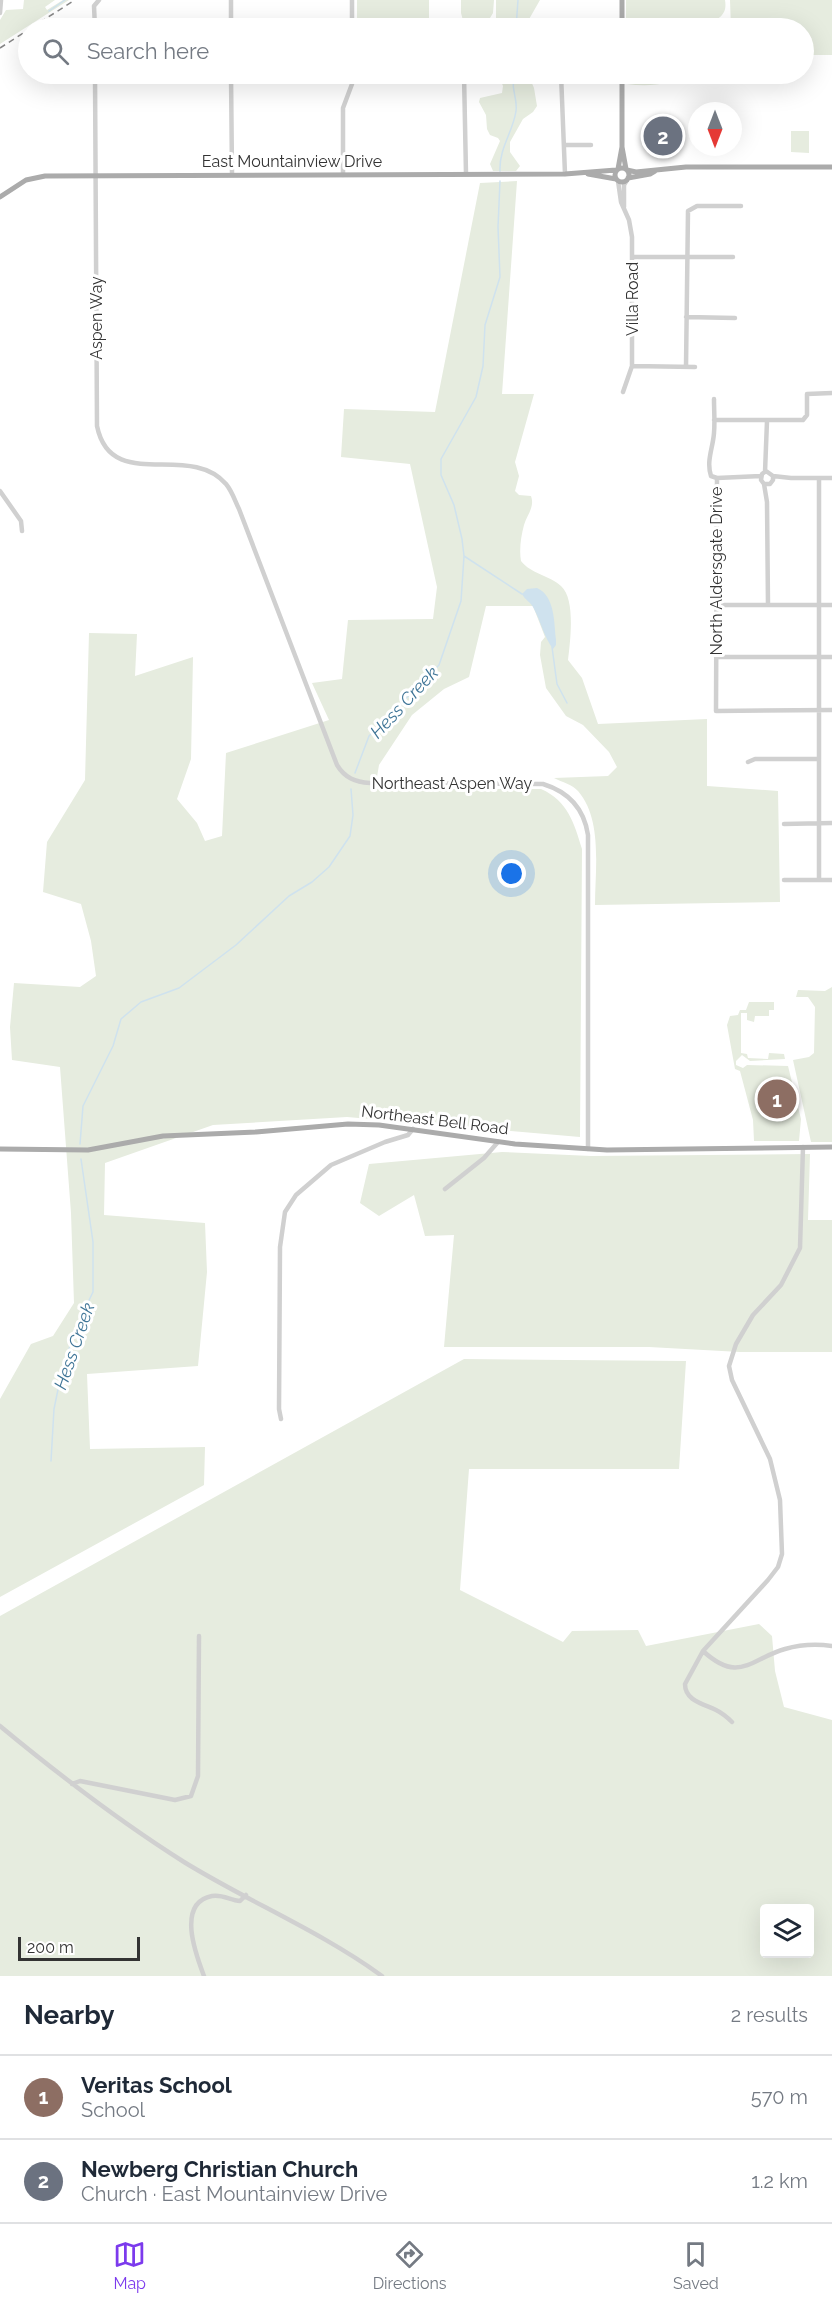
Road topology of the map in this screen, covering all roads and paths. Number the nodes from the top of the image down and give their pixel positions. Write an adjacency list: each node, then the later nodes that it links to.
1 (1, 0): 8 (street)
2 (99, 0): 7 (street)
3 (231, 0): 10 (street)
4 (352, 0): 11 (street)
5 (622, 0): 12 (main road)
6 (88, 12): 7 (street)
7 (94, 12): 9 (street)
8 (0, 14)
9 (94, 18)
10 (231, 18)
11 (352, 18)
12 (622, 18)
13 (95, 84): 30 (street, Aspen Way)
14 (231, 84): 26 (street)
15 (352, 84): 31 (street)
16 (464, 84): 27 (street)
17 (561, 84): 19 (street)
18 (622, 84): 21 (main road)
19 (565, 145): 20 (street); 28 (street)
20 (591, 145)
21 (622, 147): 23 (main road); 24 (main road)
22 (832, 167): 25 (main road)
23 (617, 169): 24 (main road, East Mountainview Drive); 29 (main road, East Mountainview Drive); 33 (main road)
24 (627, 169): 25 (main road); 32 (main road)
25 (656, 171): 32 (main road)
26 (232, 174): 30 (main road, East Mountainview Drive); 31 (main road, East Mountainview Drive)
27 (466, 174): 28 (main road, East Mountainview Drive); 31 (main road, East Mountainview Drive)
28 (565, 174): 29 (main road, East Mountainview Drive)
29 (588, 174): 33 (main road, East Mountainview Drive)
30 (95, 175): 34 (main road, East Mountainview Drive); 50 (street, Aspen Way)
31 (343, 175)
32 (627, 179): 33 (main road, East Mountainview Drive); 36 (street, Villa Road)
33 (617, 180): 36 (street, Villa Road)
34 (0, 196)
35 (741, 206): 37 (street)
36 (624, 207): 38 (street, Villa Road)
37 (686, 256): 38 (street); 39 (street); 40 (street)
38 (632, 257): 42 (street, Villa Road)
39 (733, 257)
40 (686, 317): 41 (street); 44 (street)
41 (735, 318)
42 (632, 366): 44 (street); 45 (street, Villa Road)
43 (695, 367): 44 (street)
44 (686, 368)
45 (623, 392)
46 (832, 393): 49 (street)
47 (714, 399): 48 (street, North Aldersgate Drive)
48 (714, 420): 49 (street); 51 (street, North Aldersgate Drive)
49 (767, 421): 52 (street)
50 (212, 472): 79 (street, Northeast Aspen Way)
51 (717, 478): 52 (street); 58 (street, North Aldersgate Drive)
52 (767, 478): 53 (street); 59 (street)
53 (819, 478): 54 (street); 60 (street)
54 (832, 478)
55 (0, 490): 56 (street)
56 (22, 531)
57 (832, 604): 60 (street)
58 (716, 605): 59 (street); 61 (street, North Aldersgate Drive)
59 (768, 605): 60 (street)
60 (819, 605): 62 (street)
61 (716, 657): 62 (street); 64 (street, North Aldersgate Drive)
62 (819, 657): 63 (street); 64 (street)
63 (832, 657)
64 (819, 710): 65 (street); 66 (street)
65 (832, 710)
66 (819, 759): 67 (street); 69 (street)
67 (748, 762)
68 (784, 824): 69 (street)
69 (819, 824): 70 (street); 72 (street)
70 (832, 824)
71 (784, 880): 72 (street)
72 (819, 880): 73 (street)
73 (832, 880)
74 (413, 1130): 75 (main road, Northeast Bell Road); 78 (main road, Northeast Bell Road); 81 (street)
75 (498, 1142): 79 (main road, Northeast Bell Road); 80 (street)
76 (832, 1147): 77 (main road, Northeast Bell Road)
77 (803, 1148): 79 (main road, Northeast Bell Road); 84 (street)
78 (0, 1149)
79 (588, 1149)
80 (445, 1189)
81 (281, 1419)
82 (199, 1636): 87 (street)
83 (832, 1646): 84 (street)
84 (703, 1651): 85 (street)
85 (732, 1722)
86 (0, 1726): 87 (street)
87 (72, 1784): 88 (street)
88 (246, 1895): 89 (street); 90 (street)
89 (204, 1976)
90 (382, 1976)

